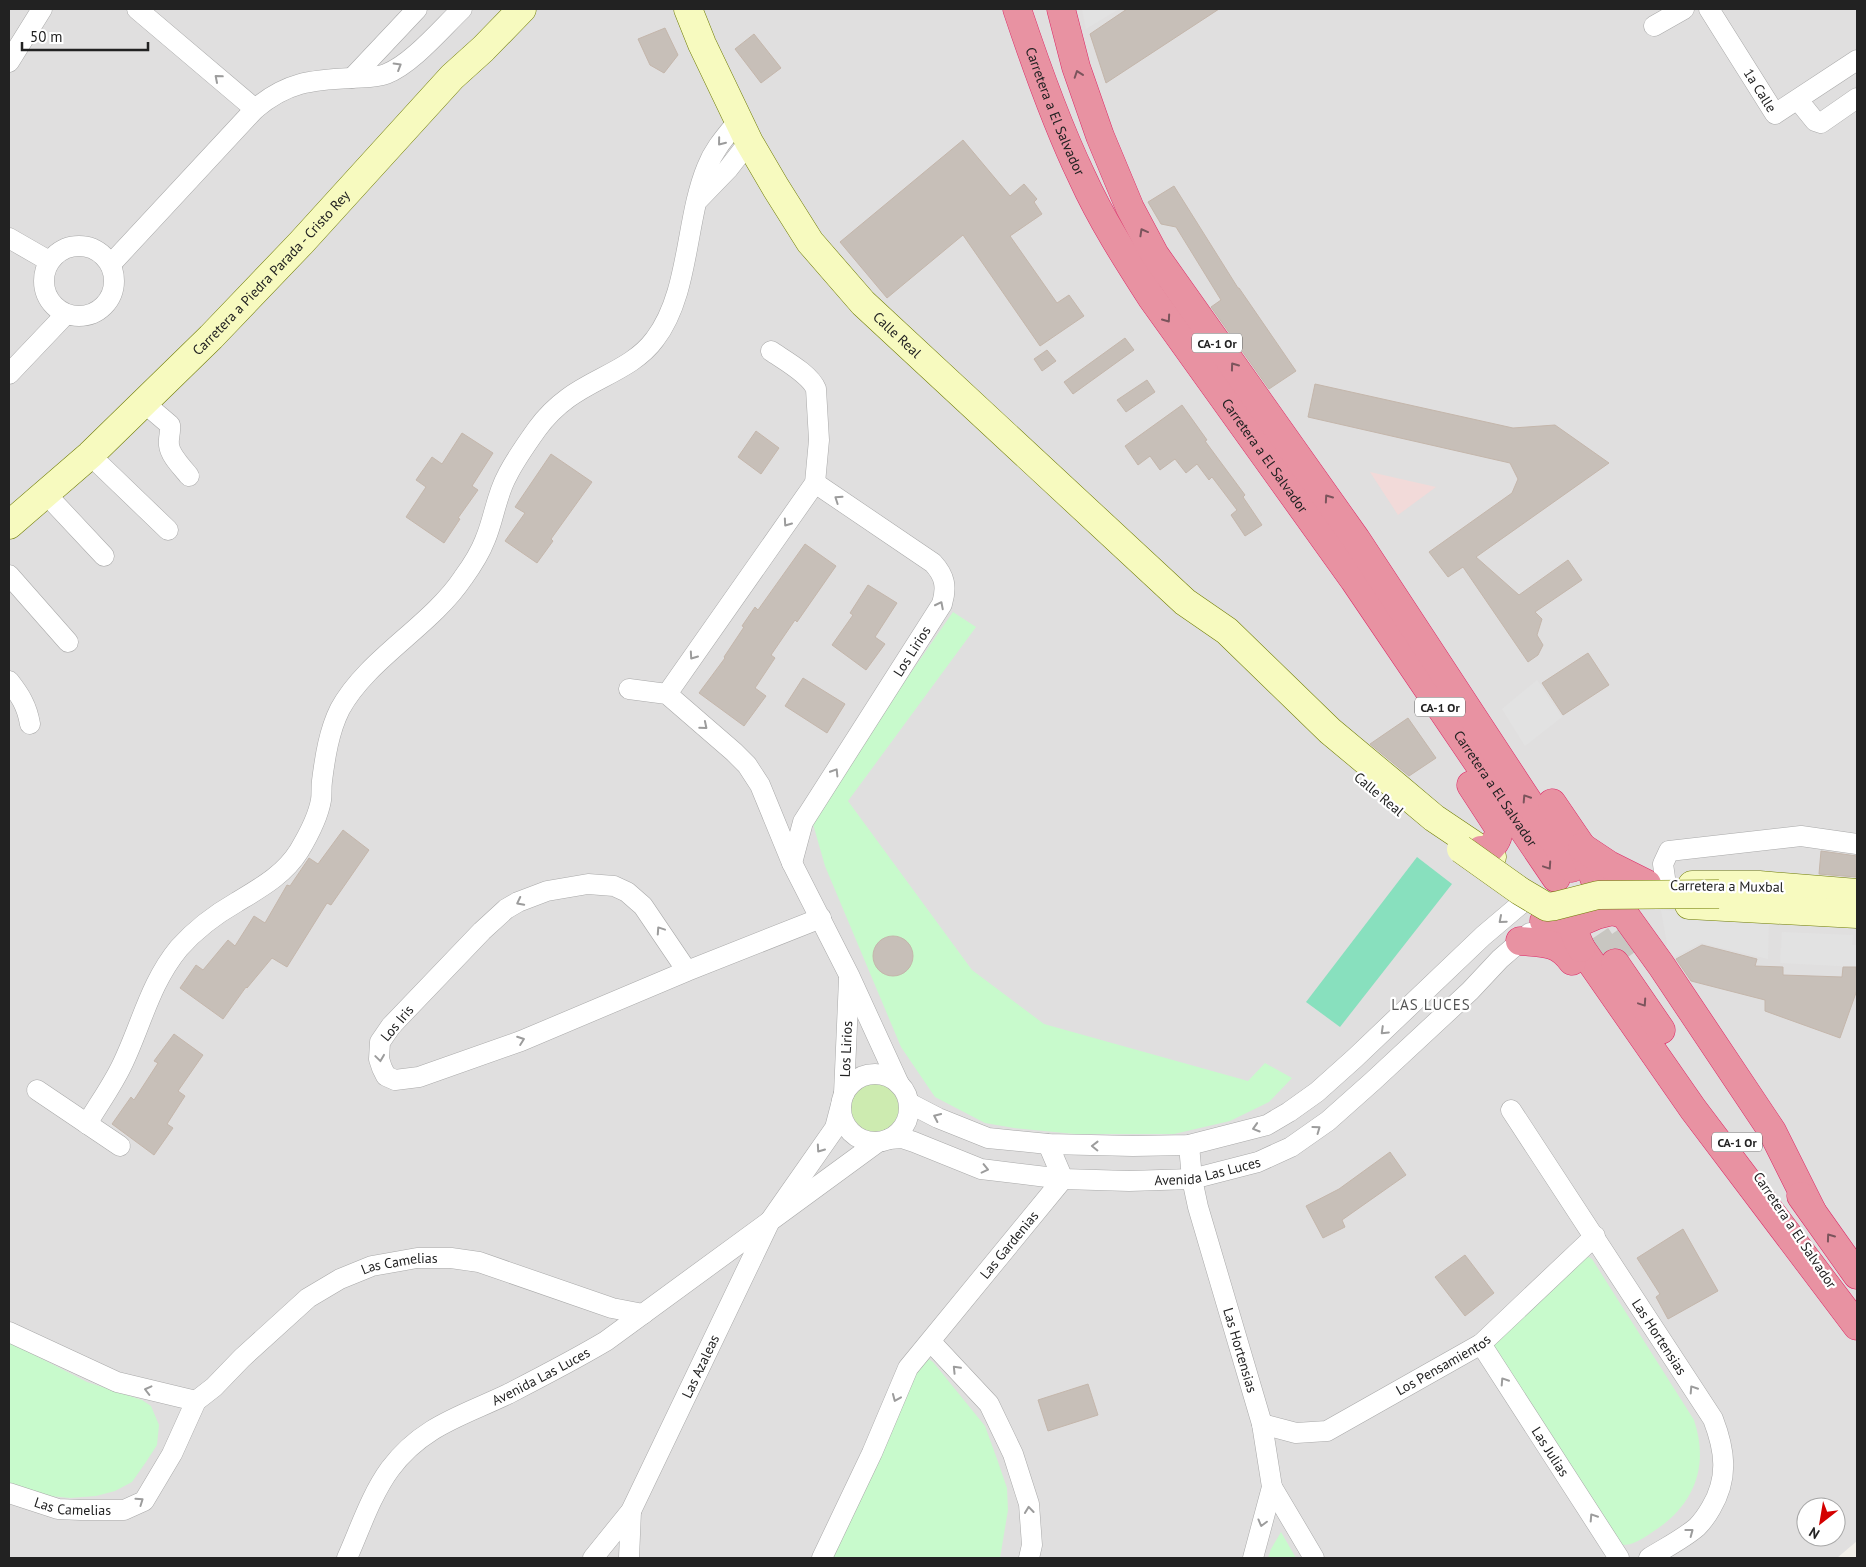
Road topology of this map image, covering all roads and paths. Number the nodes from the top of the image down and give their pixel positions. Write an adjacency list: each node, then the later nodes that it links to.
1 (42, 9): 13 (street)
2 (138, 9): 17 (street, one-way to 2)
3 (417, 9): 14 (street)
4 (462, 9): 14 (street, one-way to 4)
5 (522, 9): 25 (main road, Carretera a Piedra Parada - Cristo Rey)
6 (688, 9): 18 (main road, Calle Real)
7 (1018, 9): 34 (highway, Carretera a El Salvador / CA-1 Or, one-way to 34)
8 (1061, 9): 46 (highway, Carretera a El Salvador / CA-1 Or, one-way to 8)
9 (1684, 9): 11 (street)
10 (1708, 9): 16 (street, 1a Calle)
11 (1654, 26)
12 (1857, 60): 16 (street, 1a Calle)
13 (9, 62)
14 (352, 78): 17 (street)
15 (1857, 98): 16 (street)
16 (1798, 100)
17 (255, 109): 21 (street)
18 (744, 131): 35 (main road, Calle Real); 68 (street)
19 (9, 238): 20 (street)
20 (49, 261): 21 (street); 22 (street)
21 (111, 264): 22 (street)
22 (66, 314): 24 (street)
23 (771, 351): 28 (street)
24 (9, 374)
25 (143, 402): 26 (main road, Carretera a Piedra Parada - Cristo Rey); 27 (street)
26 (90, 455): 29 (main road, Carretera a Piedra Parada - Cristo Rey); 31 (street)
27 (189, 476)
28 (815, 484): 39 (street, one-way to 39); 41 (street, Los Lirios, one-way to 28)
29 (45, 493): 30 (main road, Carretera a Piedra Parada - Cristo Rey); 32 (street)
30 (9, 525)
31 (168, 530)
32 (104, 556)
33 (9, 575): 36 (street)
34 (1354, 580): 44 (highway); 46 (highway, Carretera a El Salvador / CA-1 Or, one-way to 46)
35 (1186, 602): 44 (main road); 49 (main road, Calle Real)
36 (68, 642)
37 (9, 681): 40 (street)
38 (630, 689): 39 (street)
39 (667, 694): 42 (street, Los Lirios, one-way to 42)
40 (30, 724)
41 (818, 799): 42 (street); 45 (street, Los Lirios)
42 (766, 801): 45 (street, Los Lirios)
43 (1857, 844): 47 (street)
44 (1471, 849): 46 (main road); 51 (main road, bridge)
45 (792, 863): 53 (street, Los Lirios)
46 (1563, 876): 47 (highway); 49 (main road); 50 (highway); 50 (main road)
47 (1658, 892): 48 (main road, Carretera a Muxbal); 50 (main road, Carretera a Muxbal); 52 (main road, Carretera a Muxbal); 55 (highway)
48 (1857, 893)
49 (1522, 903): 54 (main road, Calle Real); 59 (street, Avenida Las Luces, one-way to 59)
50 (1595, 904): 54 (main road); 55 (highway); 57 (highway)
51 (1857, 904)
52 (1857, 914)
53 (821, 918): 58 (street, Los Iris); 60 (street, Los Lirios)
54 (1544, 921): 56 (street, Avenida Las Luces); 57 (highway)
55 (1635, 928): 75 (highway)
56 (1520, 941): 61 (street, Avenida Las Luces); 66 (highway)
57 (1581, 948): 66 (highway)
58 (687, 971): 58 (street, Los Iris, one-way to 58)
59 (1447, 971): 61 (street); 71 (street, Avenida Las Luces, one-way to 71)
60 (850, 975): 62 (street, Los Lirios); 64 (street, Los Lirios)
61 (1470, 990): 74 (street, Avenida Las Luces, one-way to 61)
62 (899, 1084): 64 (street); 65 (street)
63 (37, 1090): 68 (street)
64 (843, 1100): 69 (street); 76 (street, Avenida Las Luces, one-way to 76)
65 (909, 1103): 69 (street); 70 (street, Avenida Las Luces, one-way to 65)
66 (1693, 1108): 81 (highway)
67 (1510, 1110): 77 (street, Las Hortensias)
68 (87, 1124): 72 (street)
69 (884, 1141): 73 (street, Avenida Las Luces, one-way to 73); 76 (street, Avenida Las Luces)
70 (1048, 1144): 71 (street, Avenida Las Luces, one-way to 70); 73 (street)
71 (1189, 1144): 74 (street, Las Hortensias)
72 (120, 1146)
73 (1063, 1179): 74 (street, Avenida Las Luces); 83 (street, Las Gardenias)
74 (1192, 1179): 86 (street, Las Hortensias)
75 (1812, 1212): 78 (highway, Carretera a El Salvador / CA-1 Or, one-way to 75); 80 (highway, Carretera a El Salvador / CA-1 Or, one-way to 80)
76 (770, 1221): 79 (street, Avenida Las Luces); 89 (street, Las Azaleas)
77 (1595, 1236): 84 (street, Los Pensamientos); 98 (street, Las Hortensias, one-way to 77)
78 (1854, 1264)
79 (643, 1314): 85 (street, Las Camelias); 90 (street, Avenida Las Luces)
80 (1857, 1322)
81 (1857, 1326)
82 (9, 1332): 85 (street, one-way to 82)
83 (931, 1342): 93 (street, Las Gardenias, one-way to 93); 94 (street, one-way to 83)
84 (1480, 1344): 86 (street, Los Pensamientos); 97 (street, Las Julias, one-way to 84)
85 (196, 1401): 88 (street, Las Camelias, one-way to 85)
86 (1262, 1424): 87 (street, Las Hortensias)
87 (1272, 1487): 95 (street, Las Hortensias, one-way to 95); 96 (street)
88 (9, 1493)
89 (631, 1512): 91 (street, Las Azaleas); 92 (street, Las Azaleas)
90 (347, 1558)
91 (593, 1558)
92 (629, 1558)
93 (822, 1558)
94 (1029, 1558)
95 (1253, 1558)
96 (1314, 1558)
97 (1619, 1558)
98 (1649, 1558)

